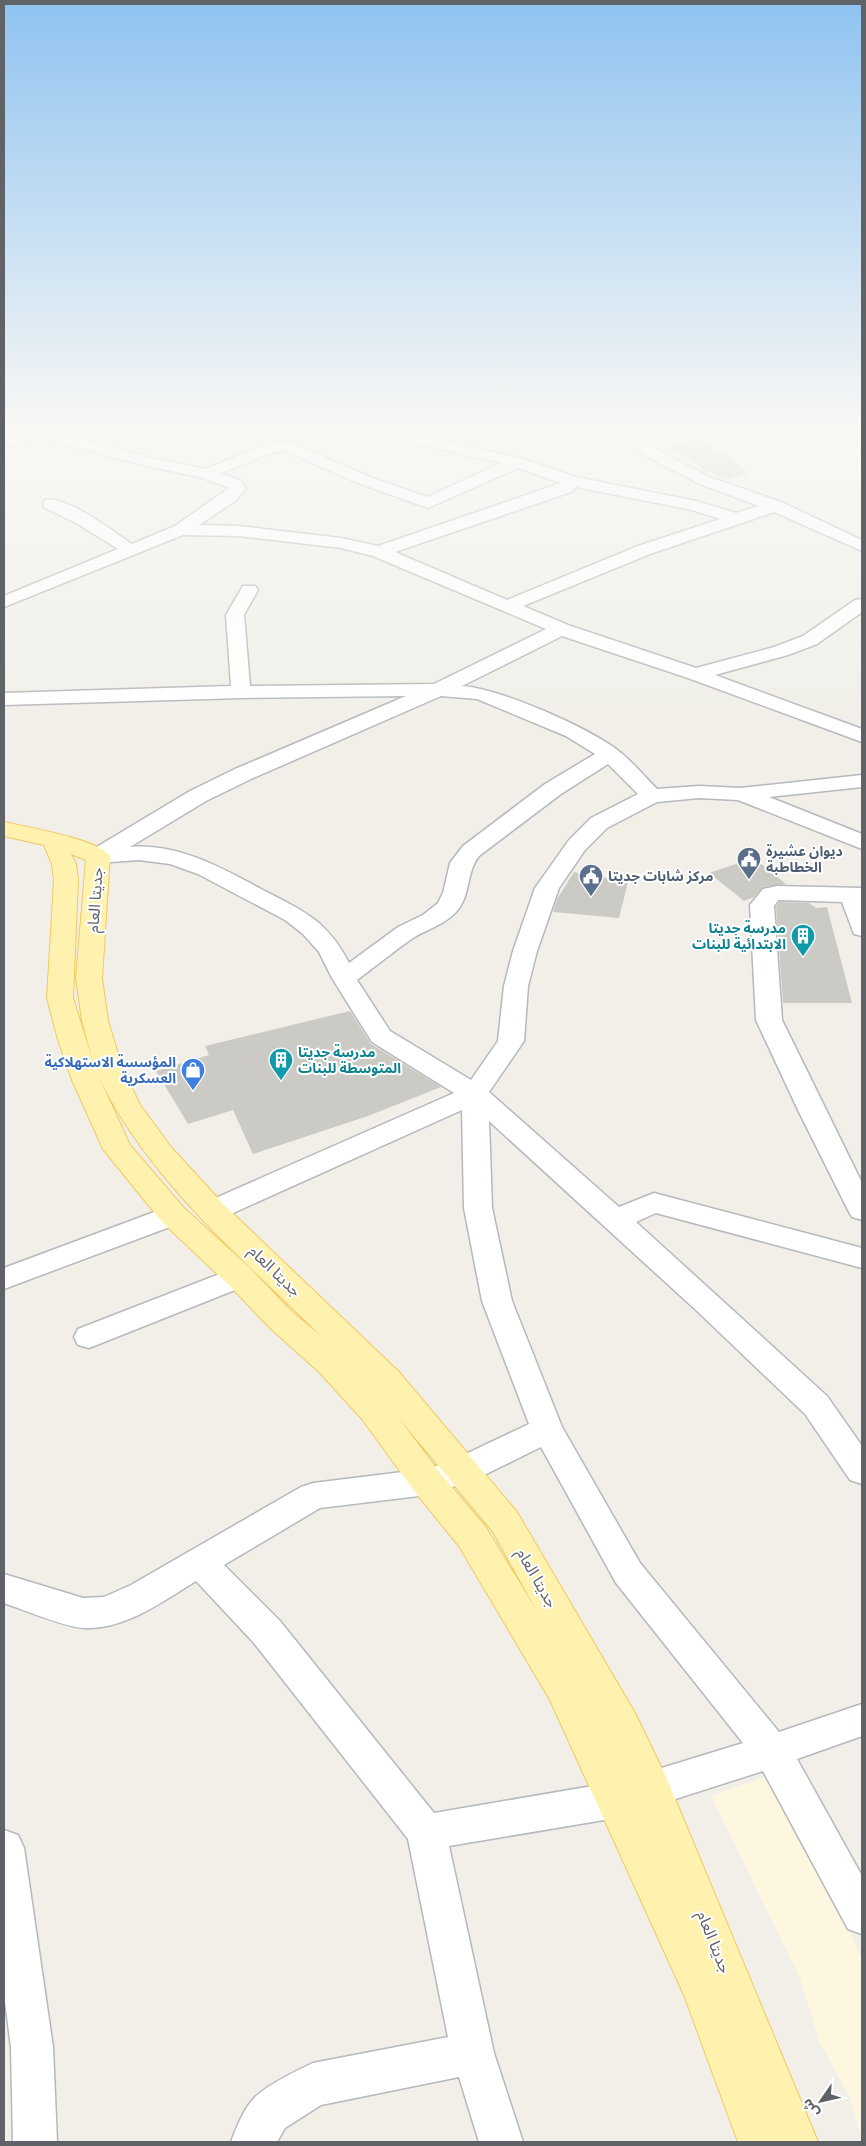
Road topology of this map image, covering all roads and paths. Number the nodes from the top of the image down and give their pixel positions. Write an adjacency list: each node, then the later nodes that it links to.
1 (92, 525): 8 (street)
2 (188, 525): 6 (street)
3 (457, 525): 9 (street)
4 (719, 525): 13 (street)
5 (817, 525): 7 (street)
6 (181, 530): 8 (street); 9 (street)
7 (862, 546)
8 (132, 551): 11 (street)
9 (379, 552): 13 (street)
10 (249, 590): 17 (street)
11 (4, 602)
12 (862, 604): 15 (street)
13 (508, 606): 14 (street)
14 (561, 629): 15 (street); 16 (street)
15 (695, 674): 19 (street)
16 (438, 690): 17 (street); 20 (street); 27 (street)
17 (241, 692): 18 (street)
18 (4, 699)
19 (862, 736)
20 (610, 754): 23 (street); 30 (street)
21 (862, 781): 22 (street)
22 (740, 794): 23 (street); 26 (street)
23 (652, 796): 31 (street)
24 (4, 829): 25 (main road)
25 (54, 841): 27 (main road, جديتا العام); 34 (main road, جديتا العام)
26 (862, 842)
27 (98, 856): 30 (street); 33 (main road, جديتا العام)
28 (857, 894): 29 (street); 32 (street)
29 (862, 929)
30 (344, 978): 31 (street)
31 (475, 1094): 33 (street); 35 (street); 41 (street)
32 (862, 1210)
33 (212, 1211): 39 (main road, جديتا العام)
34 (173, 1215): 37 (main road, جديتا العام); 38 (street)
35 (614, 1221): 36 (street); 42 (street)
36 (862, 1258)
37 (240, 1277): 39 (main road, جديتا العام); 40 (street)
38 (4, 1279)
39 (294, 1311): 43 (main road, جديتا العام); 44 (main road, جديتا العام)
40 (89, 1337)
41 (547, 1429): 43 (street); 48 (street)
42 (862, 1471)
43 (462, 1472): 44 (street); 49 (main road, جديتا العام)
44 (427, 1482): 45 (street); 50 (main road, جديتا العام)
45 (199, 1562): 46 (street); 51 (street)
46 (4, 1589)
47 (862, 1720): 48 (street)
48 (772, 1751): 49 (street); 53 (street)
49 (652, 1790): 50 (street); 59 (main road, جديتا العام)
50 (616, 1800): 51 (street); 58 (main road, جديتا العام)
51 (426, 1832): 54 (street)
52 (4, 1849): 55 (street)
53 (862, 1915)
54 (473, 2053): 56 (street); 57 (street)
55 (34, 2142)
56 (253, 2142)
57 (501, 2142)
58 (761, 2142)
59 (795, 2142)

